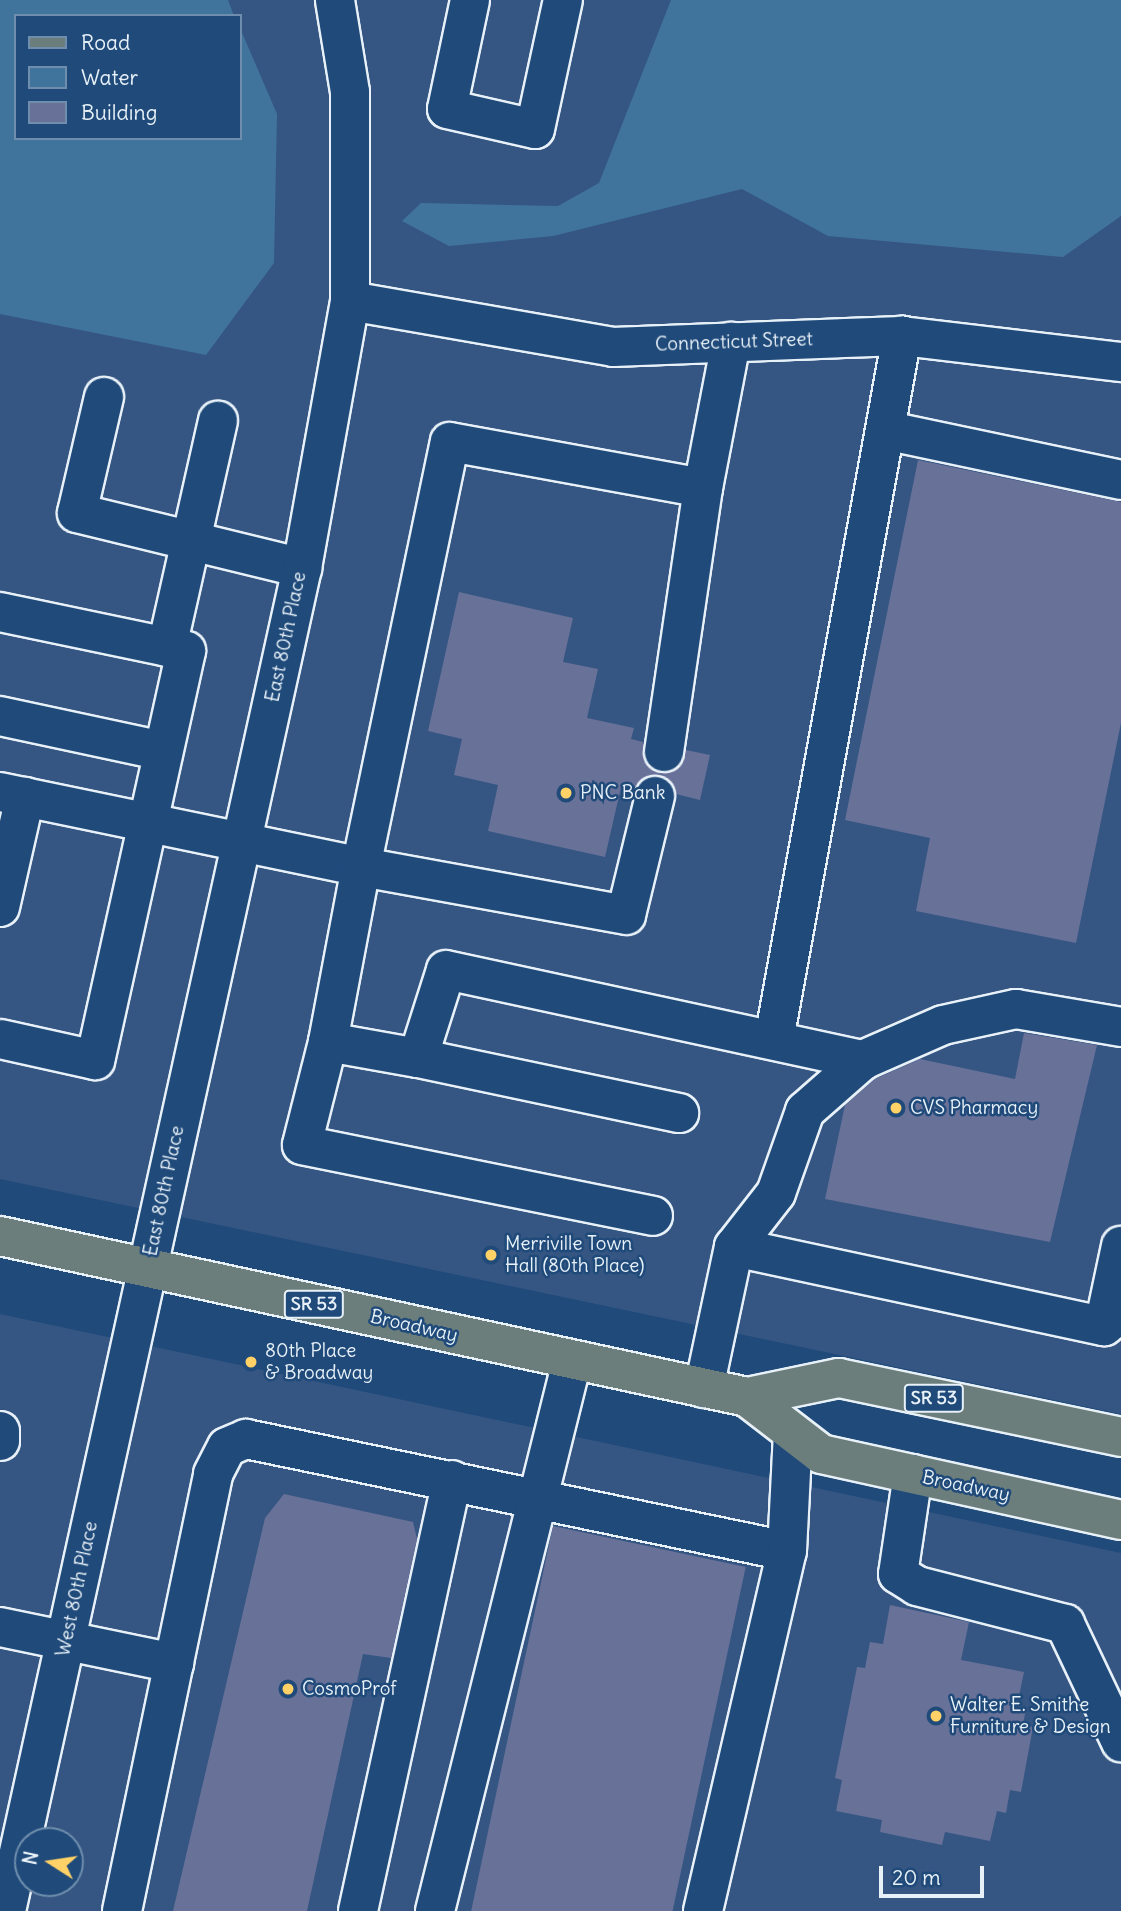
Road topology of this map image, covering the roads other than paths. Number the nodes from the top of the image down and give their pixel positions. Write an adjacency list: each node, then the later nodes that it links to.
1 (335, 0): 4 (street, East 80th Place)
2 (470, 0): 3 (street)
3 (563, 0)
4 (350, 301): 6 (street, Connecticut Street); 14 (street, East 80th Place)
5 (902, 336): 6 (street, Connecticut Street); 7 (street, Connecticut Street); 10 (street)
6 (731, 342): 12 (street)
7 (1121, 362)
8 (104, 397): 13 (street)
9 (218, 421): 13 (street)
10 (889, 430): 11 (street); 28 (street)
11 (1121, 480)
12 (703, 488): 19 (street); 24 (street)
13 (191, 542): 14 (street); 16 (street)
14 (302, 568): 23 (street, East 80th Place)
15 (0, 612): 16 (street)
16 (167, 647): 18 (street)
17 (0, 716): 18 (street)
18 (163, 751): 22 (street)
19 (664, 752)
20 (12, 795): 22 (street); 25 (street)
21 (655, 796): 24 (street)
22 (148, 823): 23 (street); 27 (street)
23 (241, 842): 24 (street); 37 (street, East 80th Place)
24 (361, 867): 29 (street)
25 (0, 907)
26 (1121, 1027): 31 (street)
27 (0, 1039)
28 (774, 1040): 30 (street); 31 (street)
29 (328, 1042): 30 (street); 33 (street)
30 (418, 1058): 32 (street)
31 (863, 1060): 35 (street)
32 (679, 1114)
33 (653, 1216)
34 (0, 1236): 37 (main road, Broadway / SR 53)
35 (734, 1247): 38 (street); 40 (street)
36 (1121, 1247): 38 (street)
37 (147, 1267): 39 (main road, Broadway / SR 53); 52 (street, West 80th Place)
38 (1113, 1319)
39 (572, 1361): 40 (main road, Broadway / SR 53); 48 (street)
40 (704, 1388): 41 (main road, Broadway / SR 53)
41 (747, 1397): 43 (main road, Broadway / SR 53); 44 (main road, Broadway / SR 53)
42 (0, 1432): 45 (street)
43 (793, 1433): 46 (main road, Broadway / SR 53); 50 (street)
44 (1121, 1437)
45 (0, 1441)
46 (913, 1474): 49 (main road, Broadway / SR 53); 54 (street)
47 (452, 1480): 48 (street); 53 (street); 57 (street)
48 (538, 1498): 50 (street); 58 (street)
49 (1121, 1520)
50 (787, 1552): 59 (street)
51 (0, 1627): 52 (street)
52 (65, 1640): 53 (street); 55 (street, West 80th Place)
53 (174, 1663): 56 (street)
54 (1121, 1742)
55 (6, 1911)
56 (122, 1911)
57 (358, 1911)
58 (435, 1911)
59 (703, 1911)

